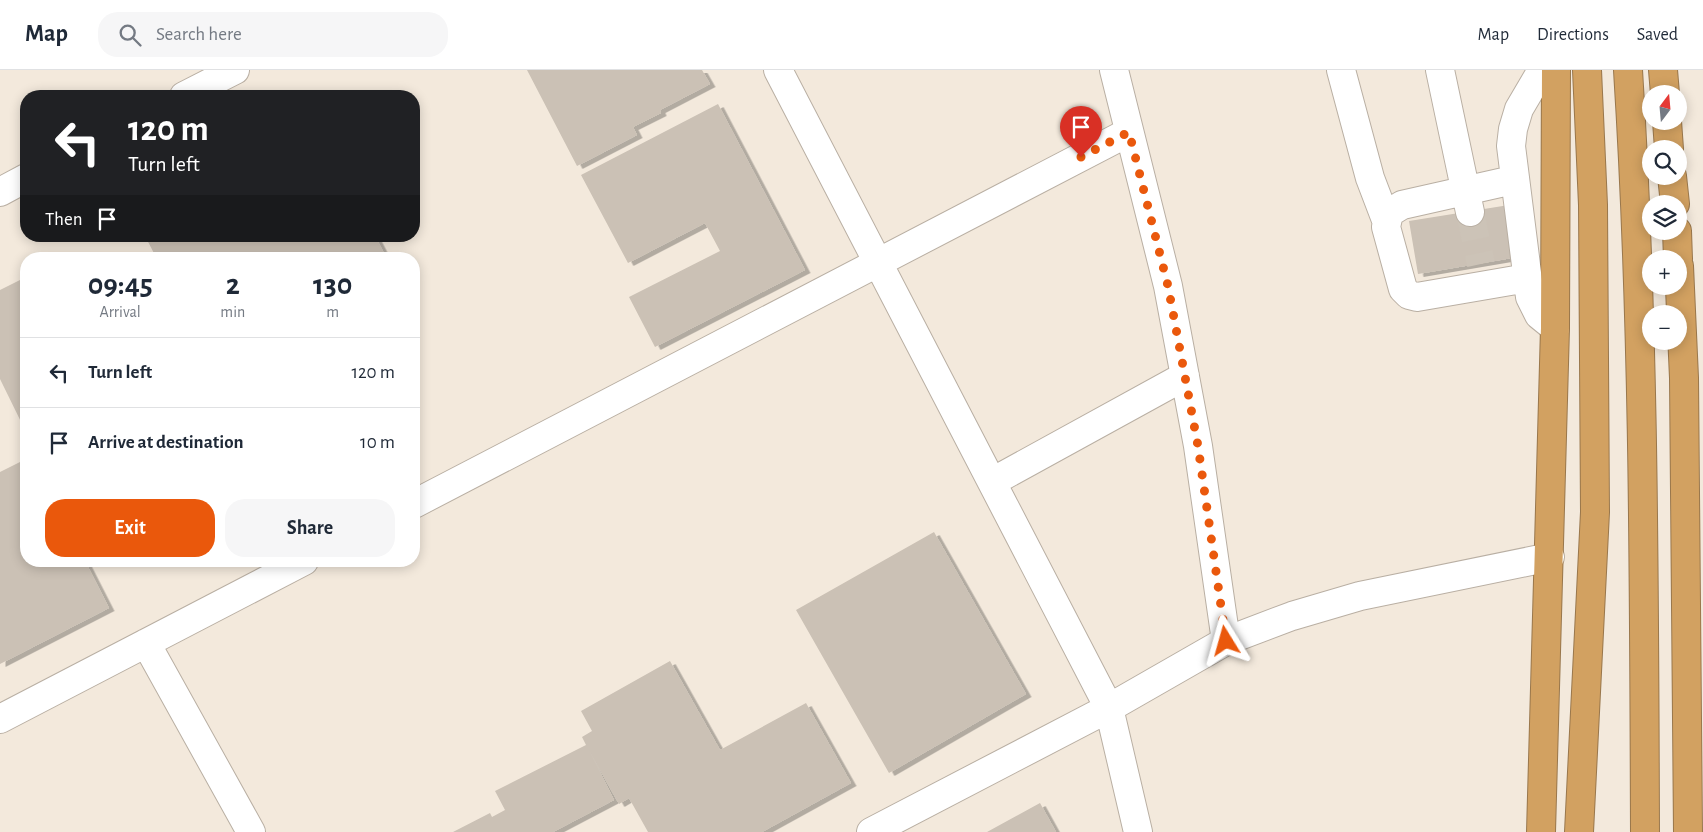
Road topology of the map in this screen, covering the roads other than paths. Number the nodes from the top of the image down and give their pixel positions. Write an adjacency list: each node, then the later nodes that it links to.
1 (235, 70): 12 (lane)
2 (778, 70): 19 (lane)
3 (1114, 70): 13 (lane)
4 (1341, 70): 18 (lane)
5 (1440, 70): 17 (lane)
6 (1542, 70): 14 (lane)
7 (1556, 70): 22 (highway)
8 (1587, 70): 36 (highway)
9 (1628, 70): 37 (highway)
10 (1663, 70): 11 (highway)
11 (1664, 85)
12 (196, 90)
13 (1129, 132): 19 (lane); 23 (lane)
14 (1514, 180): 17 (lane); 20 (lane)
15 (20, 181): 16 (lane)
16 (0, 192)
17 (1468, 201): 18 (lane)
18 (1386, 220): 20 (lane)
19 (878, 263): 24 (lane); 25 (lane)
20 (1526, 278): 22 (lane)
21 (1680, 295): 38 (highway)
22 (1555, 328): 26 (highway)
23 (1185, 376): 24 (lane); 28 (lane)
24 (992, 482): 30 (lane)
25 (420, 501)
26 (1550, 557): 28 (lane); 35 (highway)
27 (292, 567): 29 (lane)
28 (1226, 641): 30 (lane)
29 (146, 643): 31 (lane); 32 (lane)
30 (1109, 708): 33 (lane); 34 (lane)
31 (0, 719)
32 (251, 832)
33 (871, 832)
34 (1138, 832)
35 (1541, 832)
36 (1579, 832)
37 (1645, 832)
38 (1688, 832)

